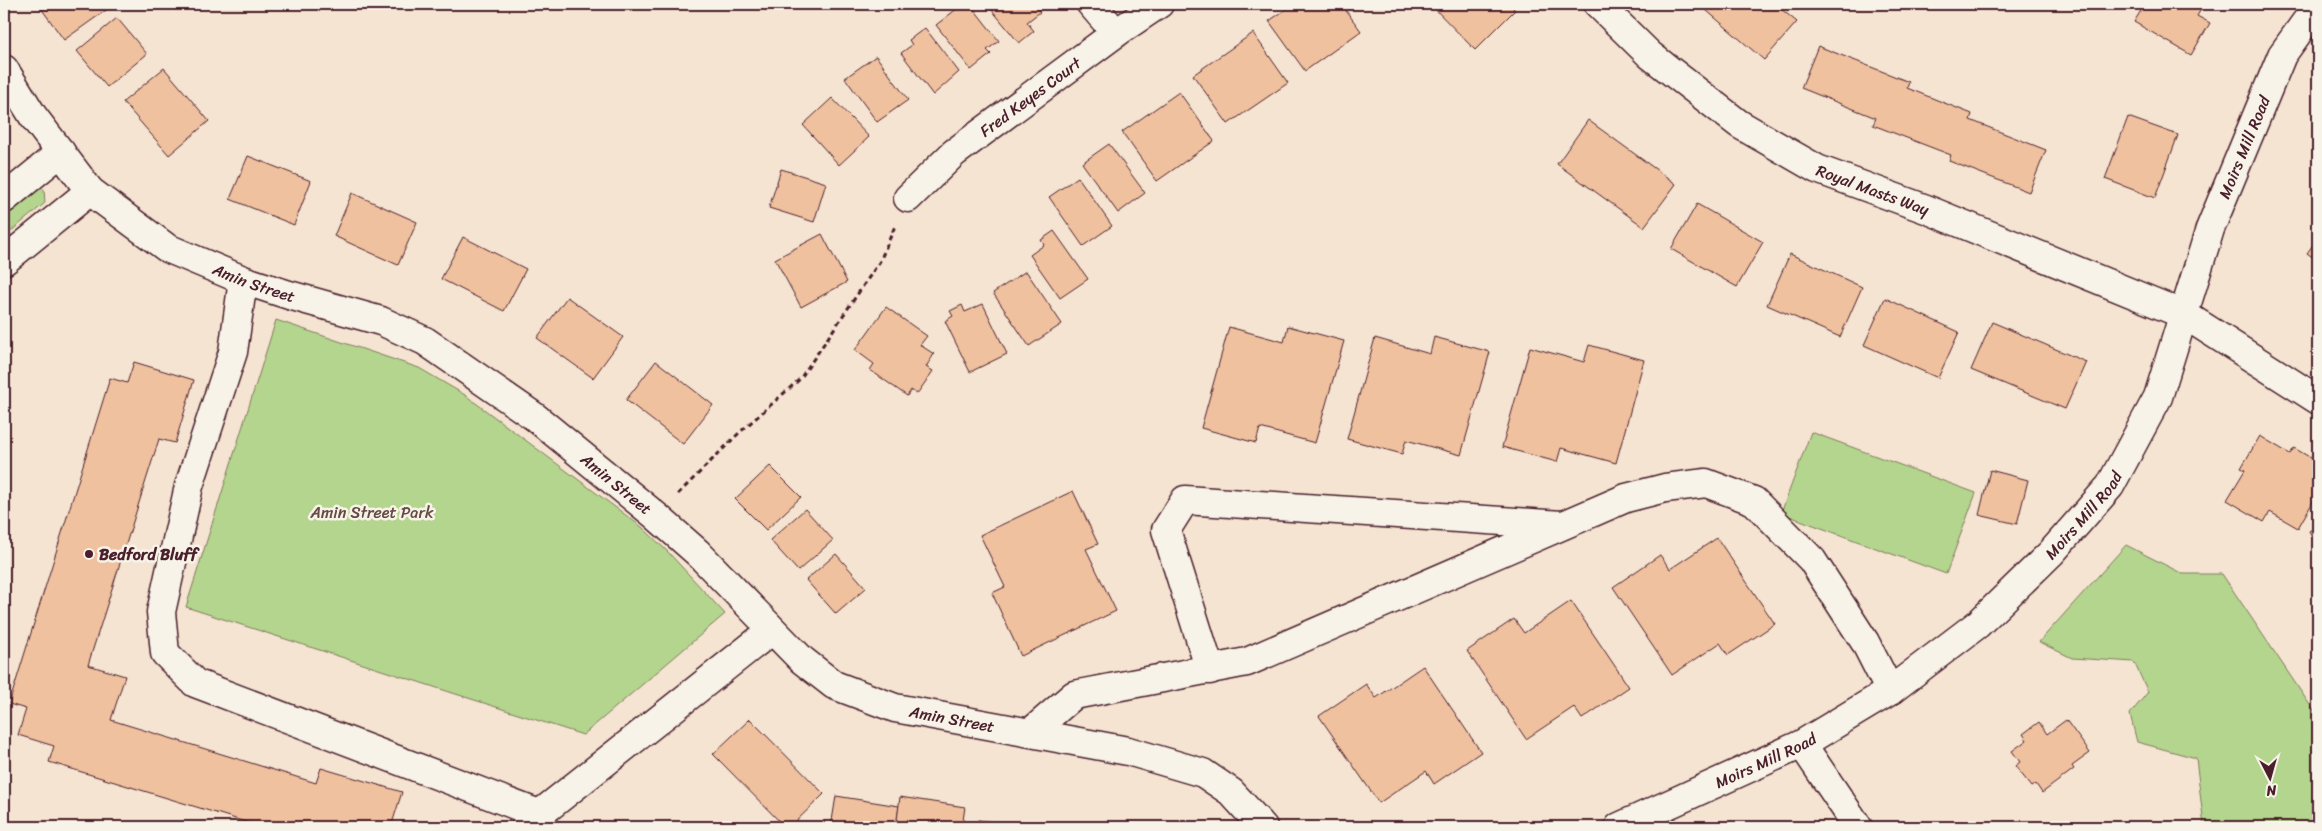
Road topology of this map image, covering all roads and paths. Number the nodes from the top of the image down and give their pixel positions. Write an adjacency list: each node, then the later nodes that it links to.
1 (1091, 4): 5 (street)
2 (1159, 4): 5 (street, Fred Keyes Court)
3 (1598, 4): 13 (street, Royal Masts Way)
4 (2318, 5): 13 (street, Moirs Mill Road)
5 (1116, 33): 9 (street, Fred Keyes Court)
6 (4, 69): 7 (street, Amin Street)
7 (61, 152): 8 (street, Amin Street); 10 (street)
8 (90, 191): 11 (street); 12 (street, Amin Street)
9 (908, 198): 15 (path)
10 (4, 199)
11 (4, 261)
12 (243, 280): 15 (street, Amin Street); 22 (street)
13 (2185, 315): 14 (street, Royal Masts Way); 19 (street, Moirs Mill Road)
14 (2318, 400)
15 (656, 516): 17 (street, Amin Street)
16 (1566, 525): 18 (street); 18 (street); 19 (street)
17 (772, 630): 20 (street, Amin Street); 22 (street)
18 (1210, 670): 20 (street)
19 (1890, 691): 21 (street, Moirs Mill Road)
20 (1031, 732): 23 (street, Amin Street)
21 (1802, 744): 24 (street, Moirs Mill Road); 25 (street)
22 (532, 821)
23 (1263, 827)
24 (1618, 827)
25 (1858, 827)

